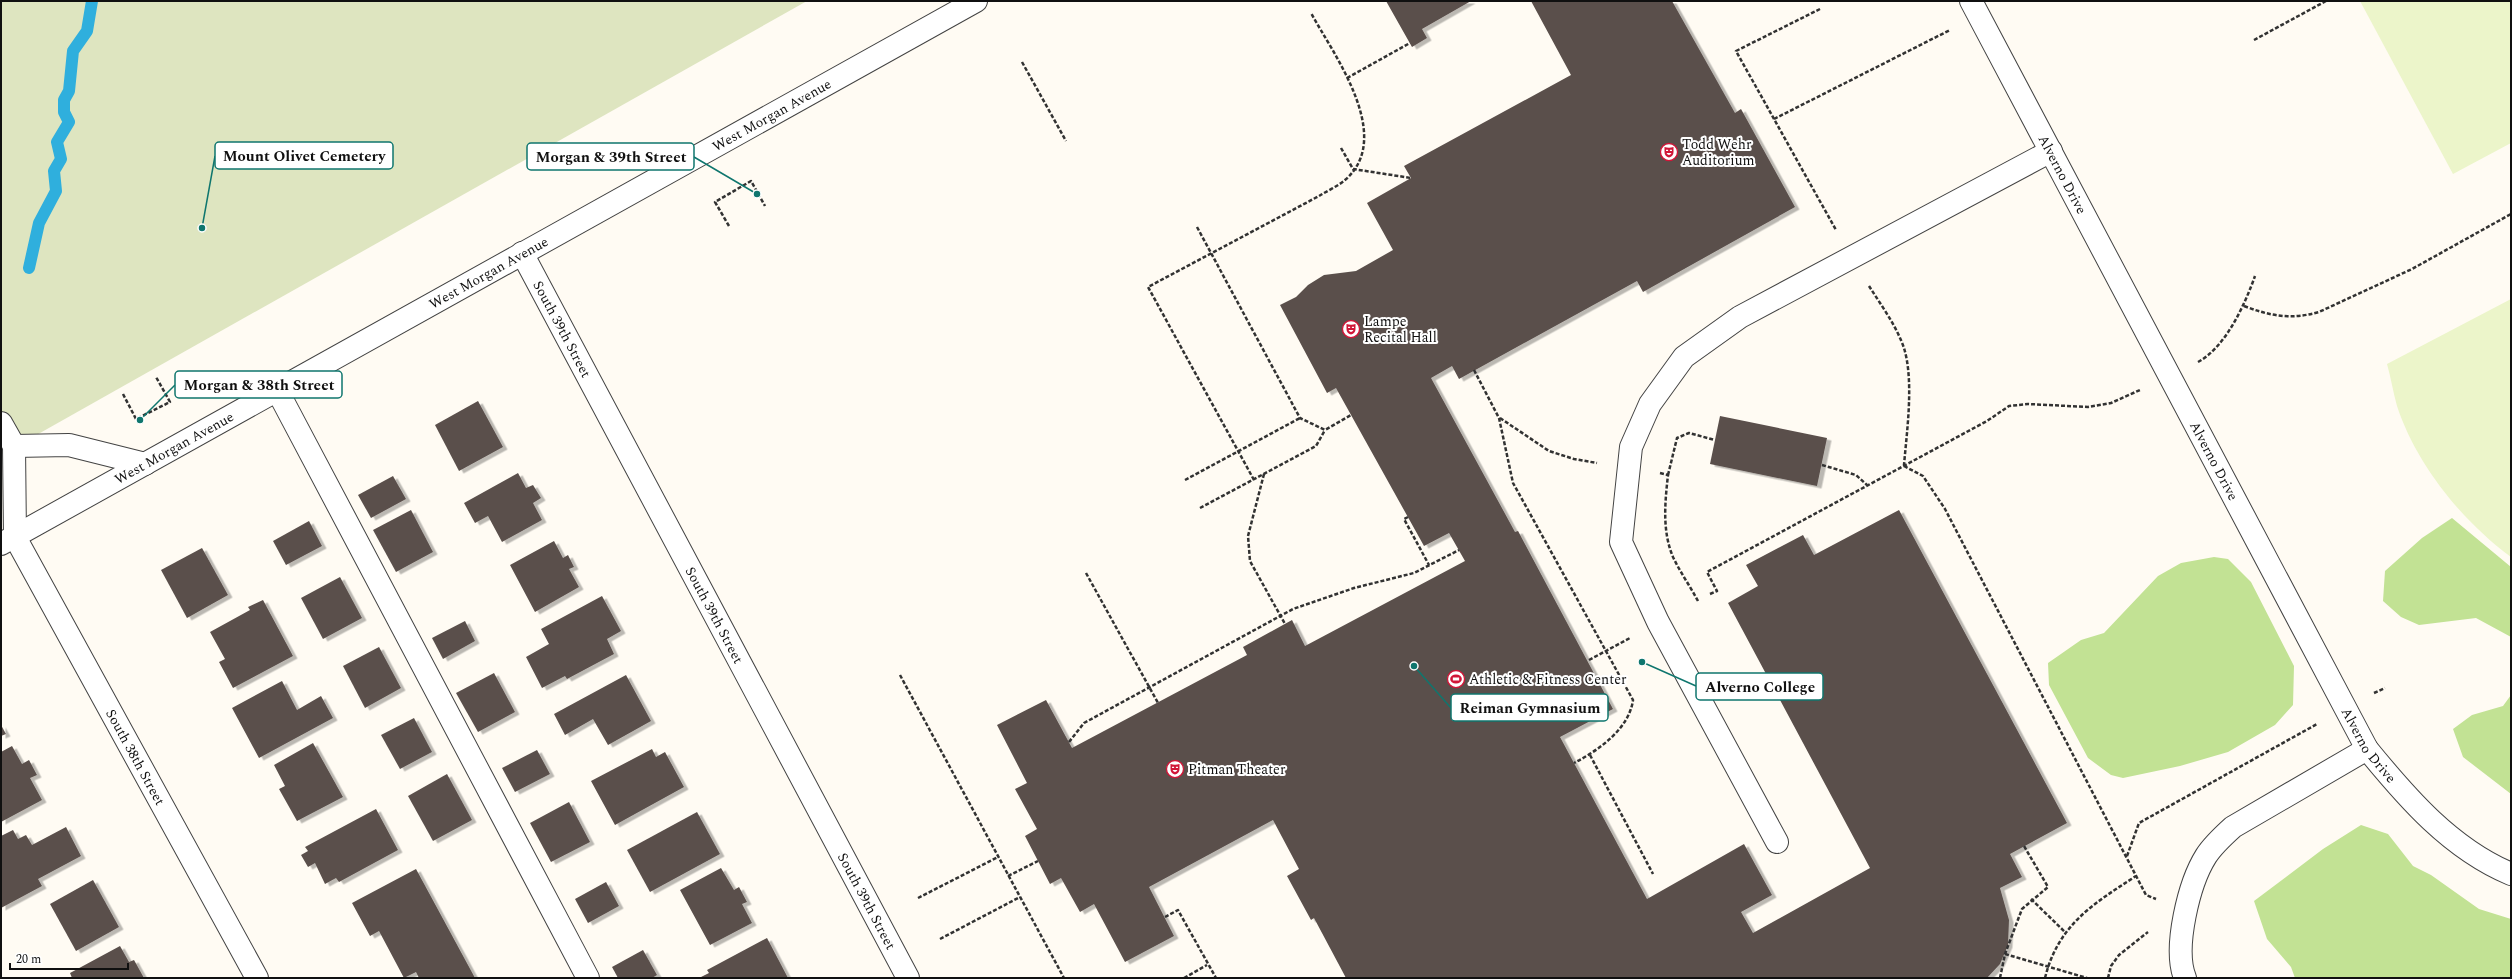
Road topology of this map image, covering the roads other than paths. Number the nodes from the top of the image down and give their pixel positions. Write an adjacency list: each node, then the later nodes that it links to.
1 (976, 1): 4 (street, West Morgan Avenue)
2 (1975, 8): 3 (street, Alverno Drive)
3 (2051, 151): 10 (street, Alverno Drive); 11 (street)
4 (522, 253): 5 (street, West Morgan Avenue); 15 (street, South 39th Street)
5 (277, 390): 8 (street, West Morgan Avenue); 14 (street)
6 (1, 423): 7 (street)
7 (14, 446): 8 (street); 9 (street)
8 (145, 464): 9 (street, West Morgan Avenue)
9 (6, 536): 13 (street, South 38th Street)
10 (2367, 748): 12 (street, Alverno Drive); 16 (street)
11 (1777, 842)
12 (2511, 874)
13 (257, 978)
14 (588, 978)
15 (908, 978)
16 (2185, 978)

